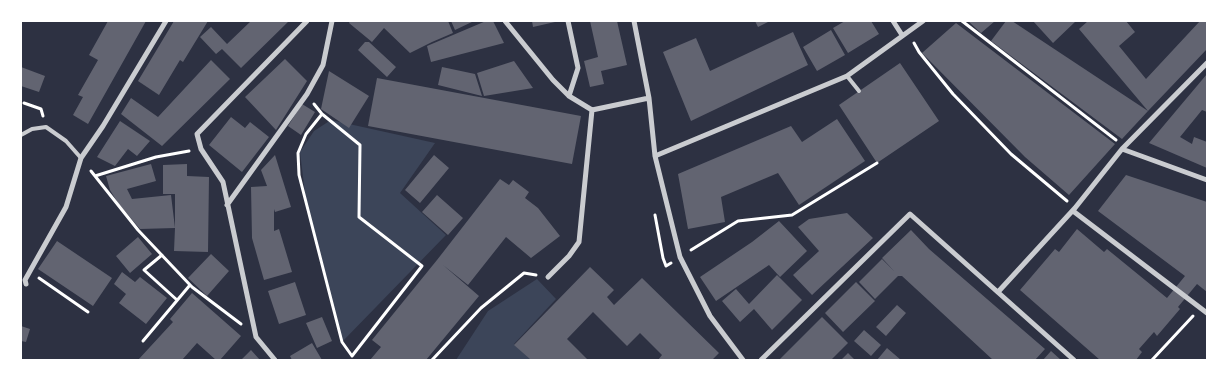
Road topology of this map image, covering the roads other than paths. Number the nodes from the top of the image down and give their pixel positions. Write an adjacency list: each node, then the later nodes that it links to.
1 (166, 21): 19 (street)
2 (306, 21): 21 (street)
3 (332, 21): 21 (street)
4 (504, 21): 13 (street)
5 (568, 21): 13 (street)
6 (634, 21): 14 (street)
7 (893, 21): 9 (street)
8 (923, 21): 9 (street)
9 (904, 34): 11 (street)
10 (1207, 62): 17 (street)
11 (847, 76): 12 (lane); 18 (street)
12 (859, 91)
13 (569, 96): 15 (street)
14 (649, 98): 15 (street); 18 (street)
15 (592, 110): 23 (street)
16 (21, 135): 19 (lane)
17 (1122, 149): 20 (street); 22 (street)
18 (655, 156): 28 (street)
19 (81, 158): 24 (street)
20 (1207, 180)
21 (227, 205): 27 (street)
22 (1074, 210): 25 (street); 26 (street)
23 (548, 277)
24 (26, 284)
25 (998, 292): 29 (street); 30 (street)
26 (1207, 313)
27 (275, 360)
28 (743, 360)
29 (760, 360)
30 (1074, 360)

